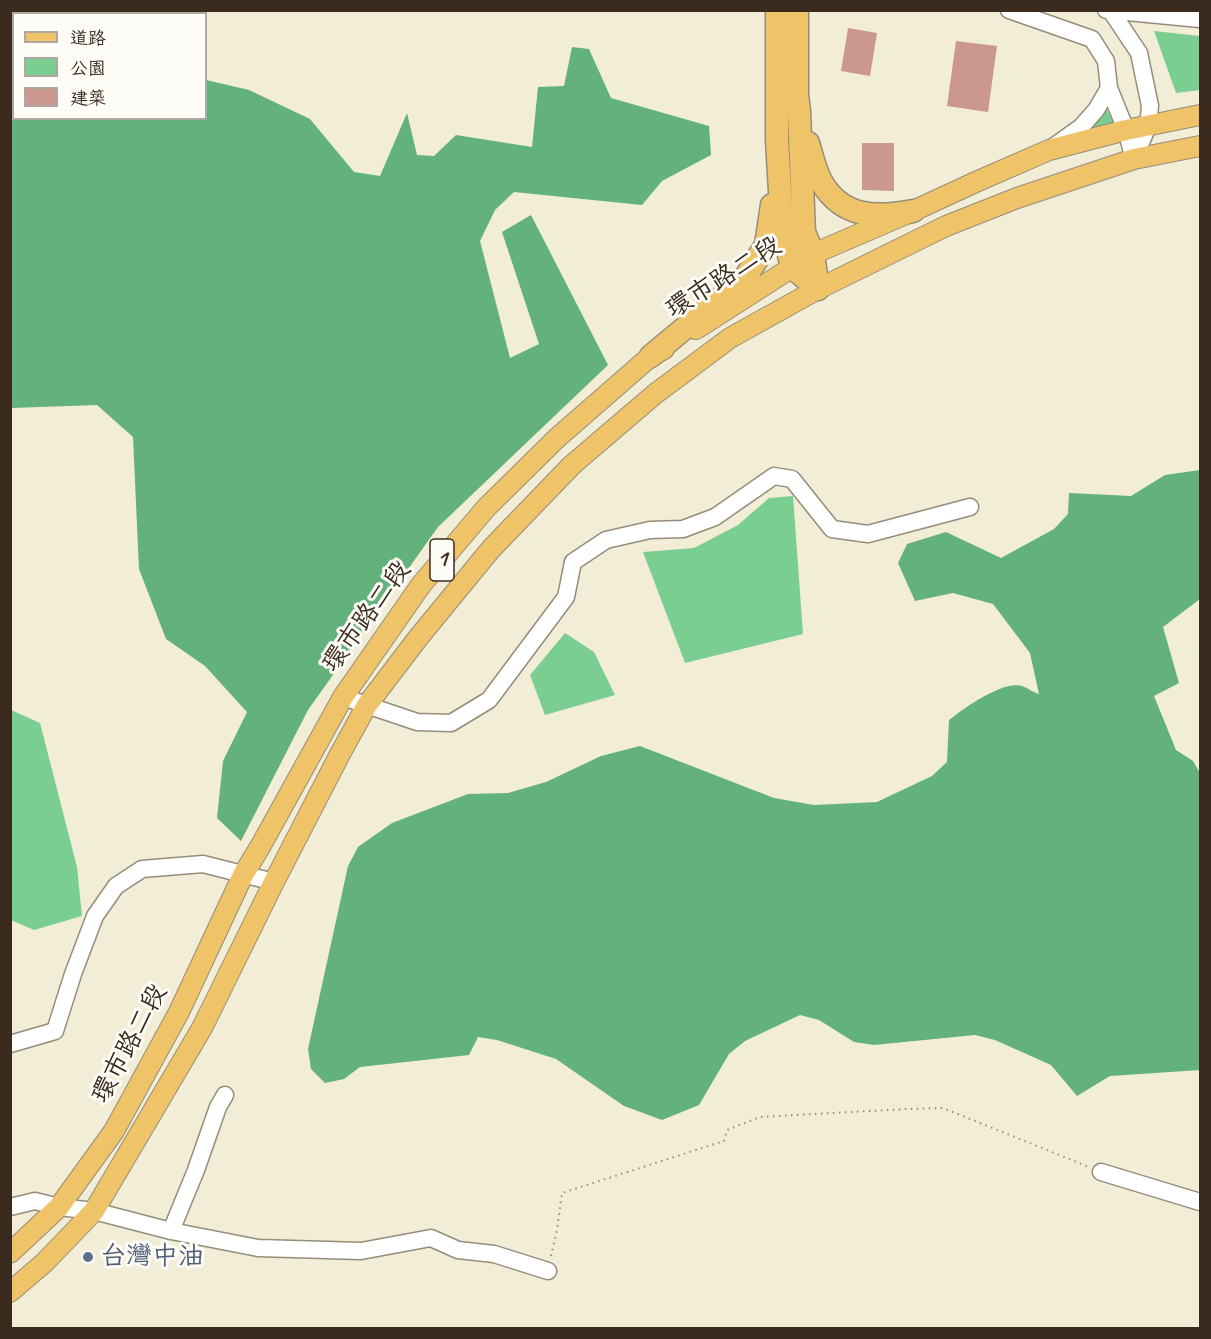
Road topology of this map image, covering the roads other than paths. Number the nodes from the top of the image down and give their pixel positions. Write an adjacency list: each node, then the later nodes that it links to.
1 (777, 10): 7 (highway)
2 (797, 10): 7 (highway)
3 (1009, 10): 6 (street)
4 (1108, 11): 5 (street); 9 (street)
5 (1200, 19)
6 (1109, 88): 10 (street); 13 (street)
7 (791, 101): 11 (highway); 15 (highway); 16 (highway)
8 (1200, 115): 9 (main road, 1)
9 (1148, 126): 10 (main road, 1); 14 (street)
10 (1126, 130): 13 (main road, 環市路二段 / 1); 14 (street)
11 (777, 140): 17 (highway); 19 (highway)
12 (1200, 146): 14 (main road, 1)
13 (1049, 150): 15 (main road, 環市路二段 / 1)
14 (1134, 159): 18 (main road, 環市路二段 / 1)
15 (913, 211): 16 (main road, 環市路二段 / 1)
16 (813, 254): 17 (main road, 環市路二段 / 1); 18 (highway)
17 (792, 267): 18 (highway); 19 (main road, 環市路二段 / 1)
18 (818, 289): 22 (main road, 環市路二段 / 1)
19 (651, 357): 21 (main road, 環市路二段 / 1)
20 (970, 507): 22 (street)
21 (343, 697): 22 (street); 23 (main road, 環市路二段 / 1)
22 (367, 705): 24 (main road, 環市路二段 / 1)
23 (243, 875): 24 (street); 25 (street); 30 (main road, 環市路二段 / 1)
24 (274, 882): 31 (main road, 環市路二段 / 1)
25 (10, 1044)
26 (225, 1095): 32 (street)
27 (1101, 1172): 28 (street)
28 (1200, 1202)
29 (10, 1207): 30 (street)
30 (60, 1207): 31 (street); 33 (main road, 環市路二段 / 1)
31 (94, 1211): 32 (street); 35 (main road, 環市路二段 / 1)
32 (171, 1231): 34 (street)
33 (10, 1253)
34 (548, 1271)
35 (15, 1289)

